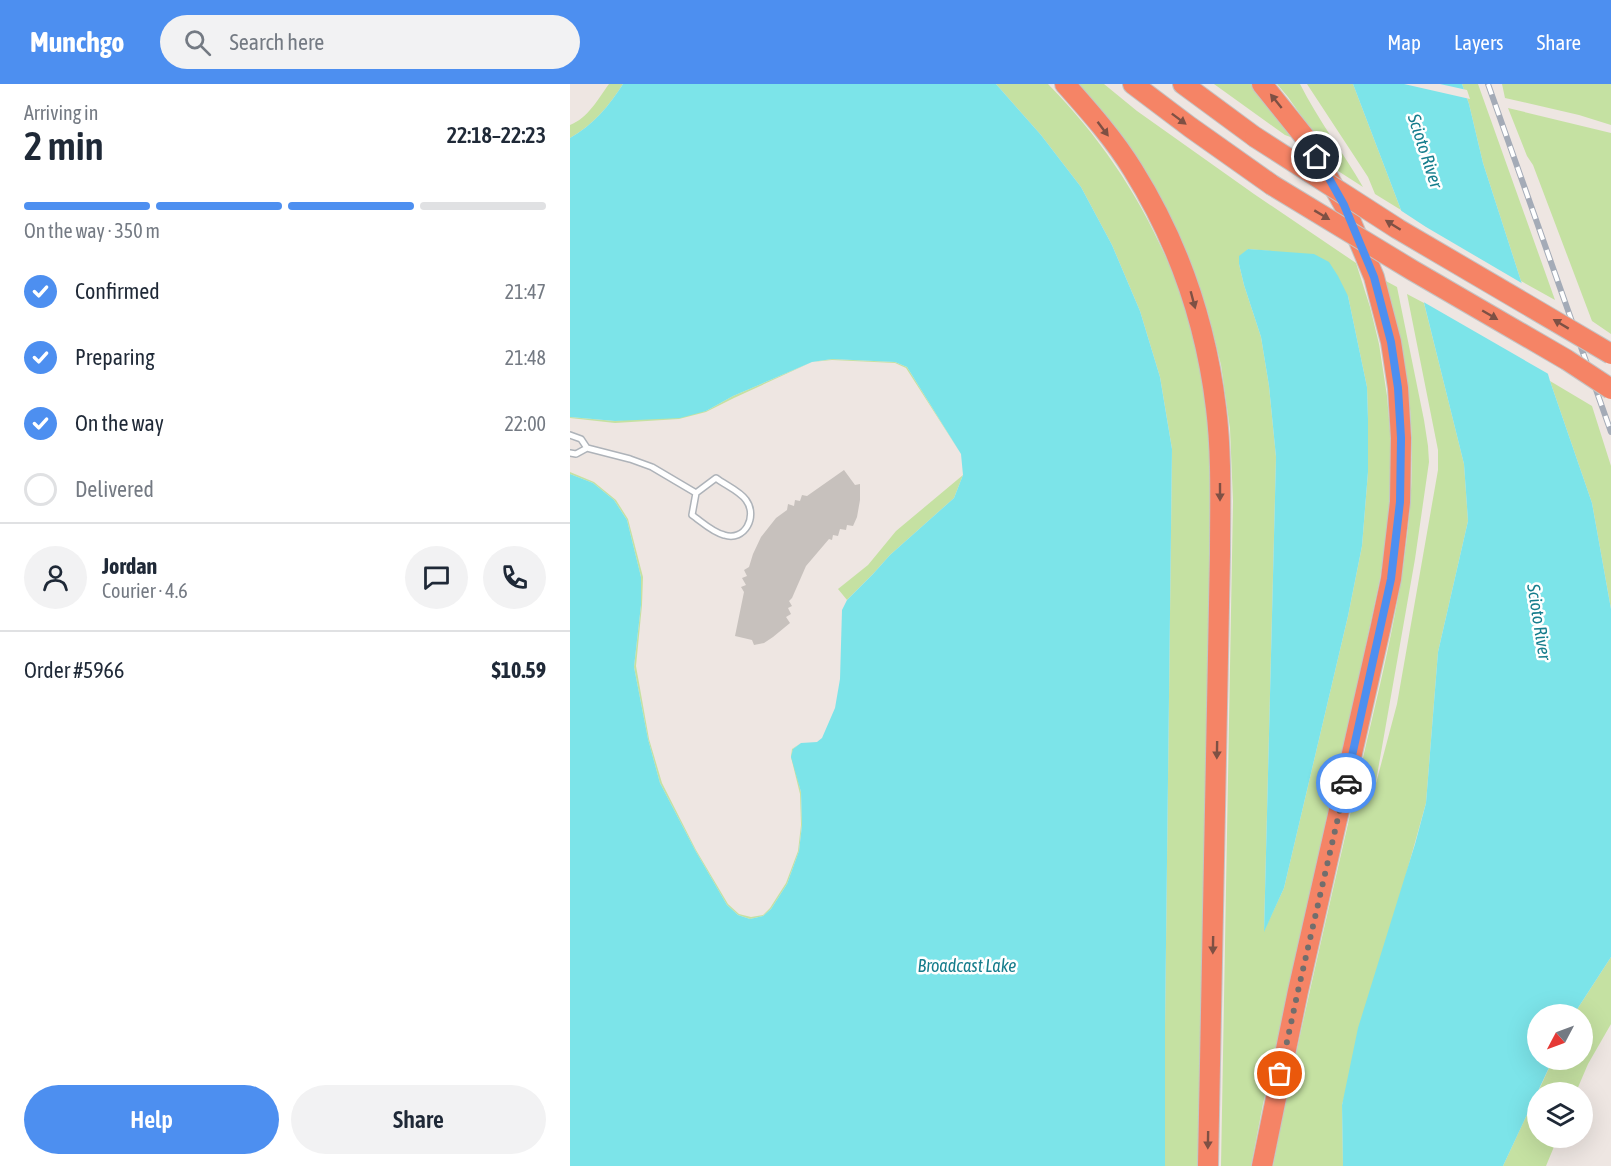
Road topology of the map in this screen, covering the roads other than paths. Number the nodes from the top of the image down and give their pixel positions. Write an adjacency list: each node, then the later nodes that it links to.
1 (1065, 84): 11 (highway, one-way to 11)
2 (1133, 84): 6 (highway, one-way to 6, bridge)
3 (1184, 84): 5 (highway, one-way to 3, bridge)
4 (1262, 84): 12 (highway, one-way to 4)
5 (1611, 354)
6 (1611, 389)
7 (570, 435): 8 (lane)
8 (587, 448): 9 (lane); 10 (lane)
9 (570, 453)
10 (696, 493): 10 (lane)
11 (1208, 1166)
12 (1262, 1166)

